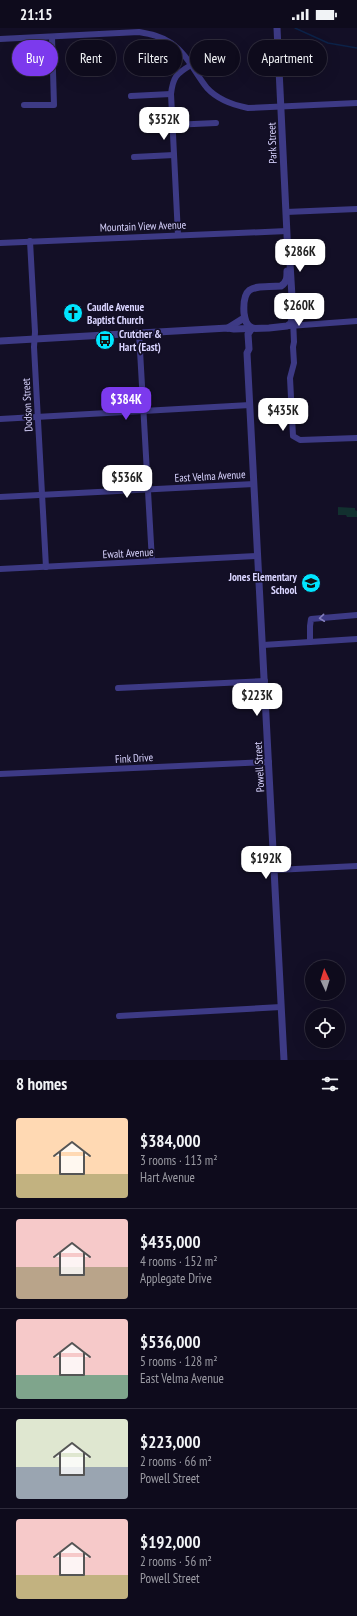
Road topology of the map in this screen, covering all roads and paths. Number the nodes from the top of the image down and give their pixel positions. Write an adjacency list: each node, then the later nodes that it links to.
1 (277, 28): 11 (street, Park Street)
2 (52, 37): 3 (street); 4 (street); 10 (street)
3 (0, 39)
4 (190, 64)
5 (190, 66): 7 (street)
6 (199, 76): 11 (street)
7 (171, 94): 8 (street); 13 (street)
8 (131, 96)
9 (357, 103): 11 (street)
10 (24, 105)
11 (281, 106): 17 (street, Park Street)
12 (216, 123): 13 (street)
13 (172, 125): 14 (street)
14 (174, 155): 15 (street); 19 (street)
15 (134, 157)
16 (357, 209): 17 (street)
17 (286, 212): 18 (street, Park Street)
18 (287, 231): 19 (street, Mountain View Avenue); 22 (street, Park Street)
19 (178, 235): 20 (street, Mountain View Avenue)
20 (30, 241): 21 (street, Mountain View Avenue); 32 (street, Dodson Street)
21 (0, 242)
22 (288, 257): 23 (street, Park Street); 24 (street, Park Street)
23 (281, 286): 24 (street); 25 (street)
24 (292, 294): 27 (street, Park Street)
25 (244, 318): 28 (street); 29 (street); 30 (street, Powell Street)
26 (357, 321): 27 (street)
27 (291, 324): 29 (street); 39 (street)
28 (228, 328): 30 (street); 31 (street)
29 (252, 328): 30 (street); 34 (street, Powell Street)
30 (244, 329): 34 (street, Powell Street)
31 (139, 333): 32 (street); 36 (street)
32 (35, 339): 33 (street); 37 (street, Dodson Street)
33 (0, 340)
34 (248, 354): 35 (street, Powell Street)
35 (250, 405): 36 (street); 40 (street, Powell Street)
36 (144, 411): 37 (street); 41 (street)
37 (38, 417): 38 (street); 42 (street, Dodson Street)
38 (0, 418)
39 (357, 438)
40 (254, 484): 41 (street, East Velma Avenue); 44 (street, Powell Street)
41 (148, 489): 42 (street, East Velma Avenue); 45 (street)
42 (41, 494): 43 (street, East Velma Avenue); 46 (street, Dodson Street)
43 (0, 497)
44 (258, 556): 45 (street, Ewalt Avenue); 51 (street, Powell Street)
45 (152, 561): 46 (street, Ewalt Avenue)
46 (46, 567): 47 (street, Ewalt Avenue)
47 (0, 569)
48 (357, 616): 50 (street, one-way to 50)
49 (357, 639): 50 (street)
50 (310, 642): 51 (street)
51 (263, 645): 52 (street, Powell Street)
52 (265, 681): 53 (street); 54 (street, Powell Street)
53 (118, 688)
54 (269, 762): 55 (street, Fink Drive); 57 (street, Powell Street)
55 (0, 774)
56 (357, 866): 57 (street)
57 (275, 870): 58 (street, Powell Street)
58 (281, 1007): 59 (street); 60 (street, Powell Street)
59 (119, 1016)
60 (284, 1060)

